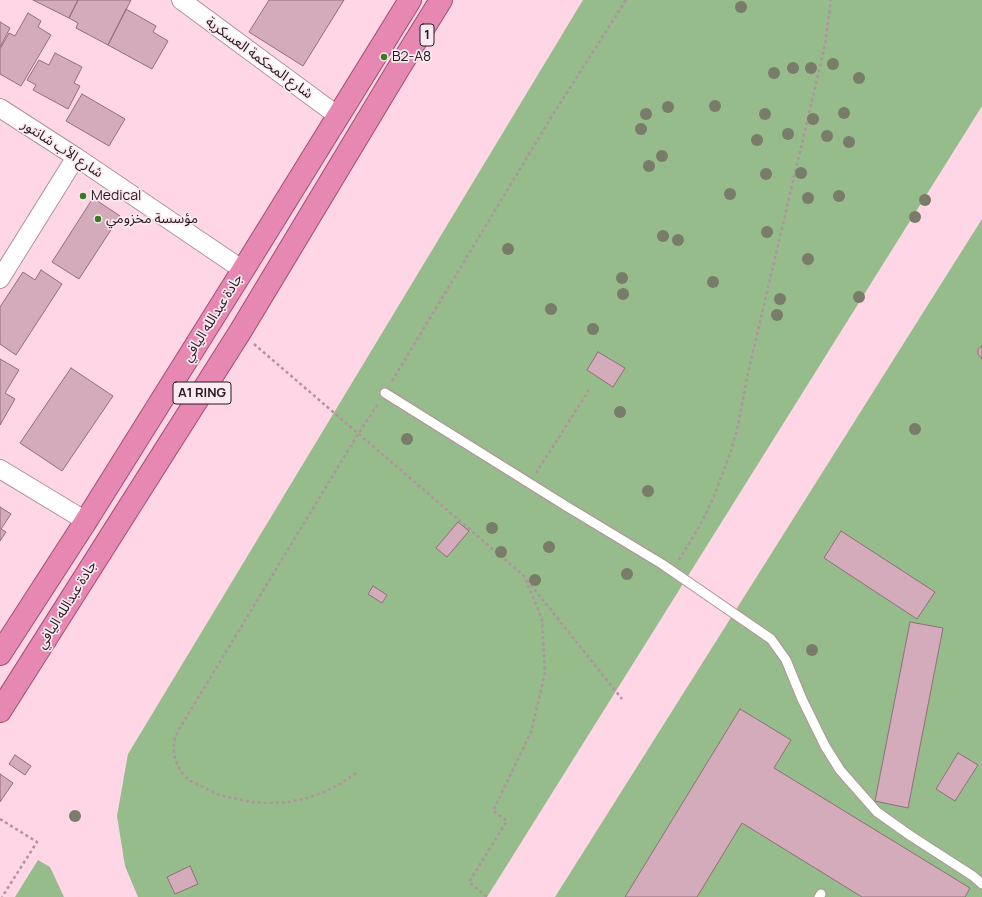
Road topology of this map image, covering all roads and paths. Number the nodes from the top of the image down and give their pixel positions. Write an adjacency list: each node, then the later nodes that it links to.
1 (181, 0): 11 (street, شارع المحكمة العسكرية)
2 (402, 0): 8 (highway)
3 (410, 0): 8 (highway, جادة عبدالله اليافي / A1 RING)
4 (441, 0): 9 (highway, A1 RING)
5 (457, 0): 9 (highway, 1)
6 (626, 0): 17 (path)
7 (831, 0): 22 (path)
8 (373, 57): 11 (highway, جادة عبدالله اليافي / A1 RING)
9 (397, 71): 15 (highway, جادة عبدالله اليافي / A1 RING)
10 (0, 108): 12 (street, شارع الأب شانتور)
11 (338, 116): 13 (highway, جادة عبدالله اليافي / A1 RING)
12 (76, 157): 13 (street, شارع الأب شانتور); 14 (street)
13 (243, 270): 21 (highway, جادة عبدالله اليافي / A1 RING)
14 (0, 279)
15 (240, 332): 18 (path); 26 (highway, جادة عبدالله اليافي / A1 RING)
16 (589, 390): 20 (path)
17 (385, 393): 18 (path); 20 (lane)
18 (358, 434): 23 (path); 27 (path)
19 (0, 469): 21 (street)
20 (530, 484): 22 (lane)
21 (86, 520): 24 (highway, جادة عبدالله اليافي / A1 RING)
22 (672, 570): 29 (lane)
23 (524, 576): 25 (path); 31 (path)
24 (0, 654)
25 (622, 699)
26 (0, 711)
27 (356, 773)
28 (0, 820): 30 (path)
29 (982, 884)
30 (2, 897)
31 (487, 897)

